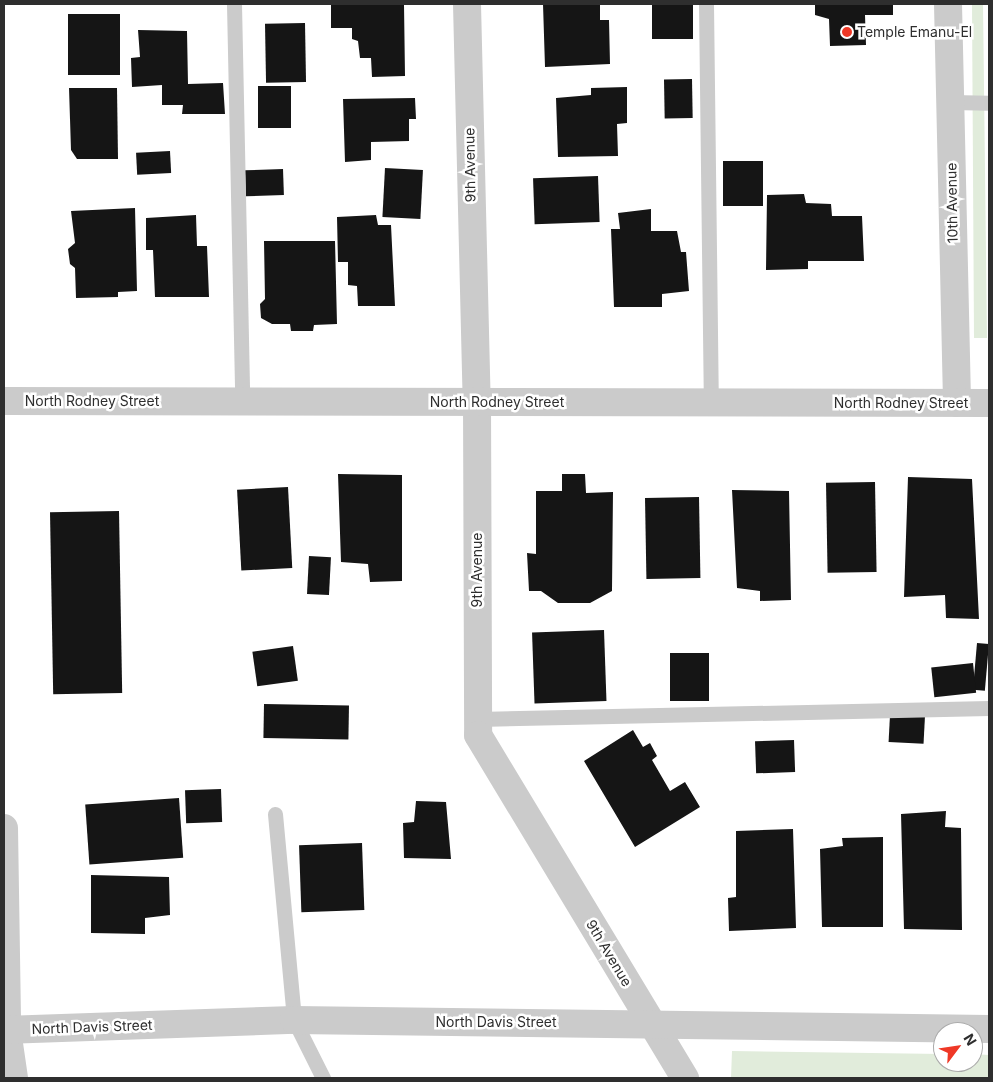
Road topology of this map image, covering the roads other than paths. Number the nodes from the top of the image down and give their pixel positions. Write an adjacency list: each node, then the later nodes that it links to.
1 (234, 4): 8 (lane)
2 (466, 4): 9 (street, 9th Avenue)
3 (706, 4): 10 (lane)
4 (948, 4): 5 (street, 10th Avenue)
5 (950, 102): 6 (lane); 11 (street, 10th Avenue)
6 (989, 103)
7 (4, 401): 8 (street, North Rodney Street)
8 (242, 402): 9 (street, North Rodney Street)
9 (477, 402): 10 (street, North Rodney Street); 14 (street, 9th Avenue)
10 (711, 403): 11 (street, North Rodney Street)
11 (957, 403): 12 (street, North Rodney Street)
12 (989, 403)
13 (989, 708): 14 (lane)
14 (478, 719): 18 (street, 9th Avenue)
15 (276, 814): 17 (lane)
16 (4, 828): 20 (street)
17 (294, 1020): 18 (street, North Davis Street); 20 (street, North Davis Street); 22 (lane)
18 (651, 1023): 19 (street, North Davis Street); 23 (street, 9th Avenue)
19 (989, 1029)
20 (5, 1030): 21 (street)
21 (14, 1078)
22 (323, 1078)
23 (685, 1078)

